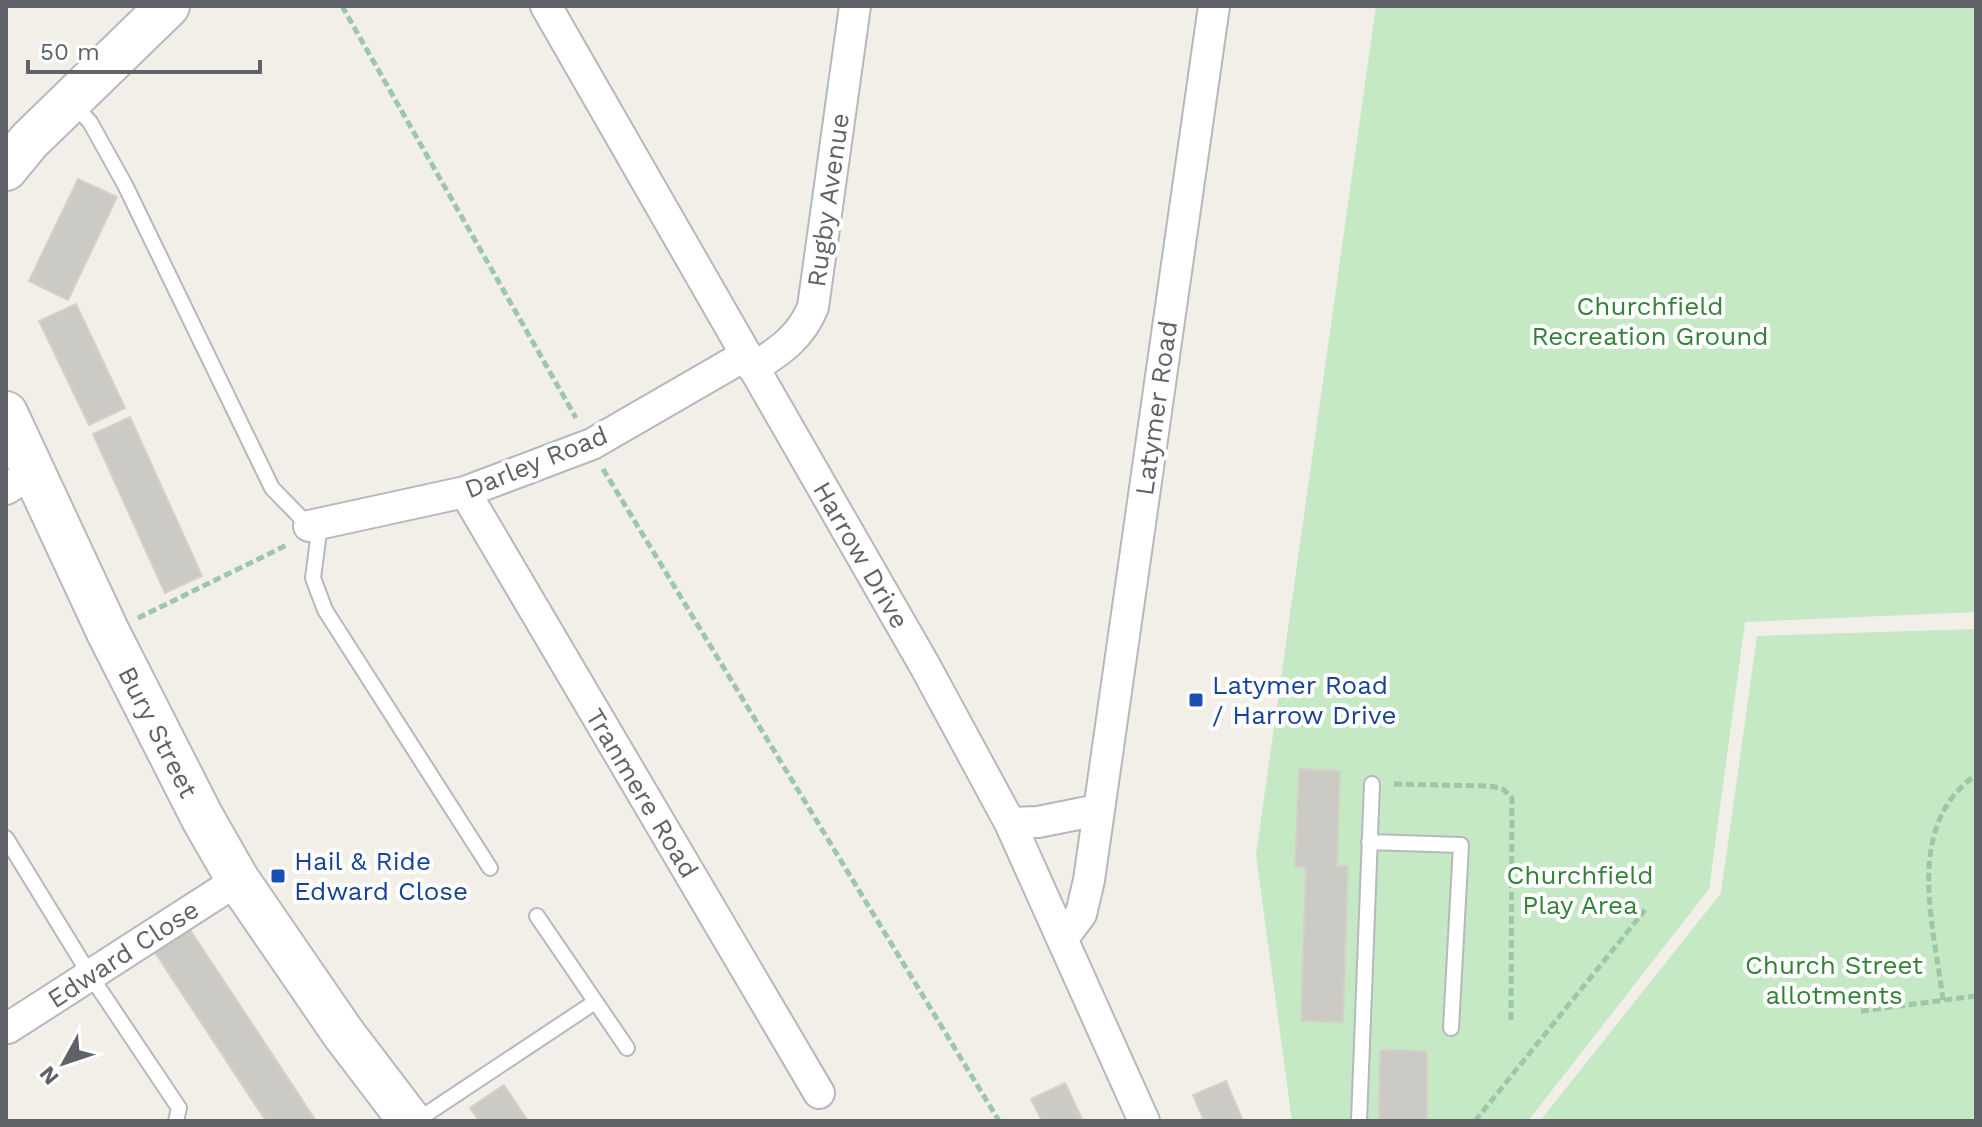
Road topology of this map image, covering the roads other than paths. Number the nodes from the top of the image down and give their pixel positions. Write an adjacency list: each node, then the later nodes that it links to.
1 (168, 6): 5 (street)
2 (546, 6): 7 (street, Harrow Drive)
3 (855, 6): 7 (street, Rugby Avenue)
4 (1214, 6): 13 (street, Latymer Road)
5 (69, 100): 6 (street); 11 (lane)
6 (6, 169)
7 (750, 362): 10 (street, Darley Road); 14 (street, Harrow Drive)
8 (6, 413): 9 (street, Bury Street)
9 (20, 481): 18 (street, Bury Street)
10 (465, 492): 11 (street, Darley Road); 27 (street, Tranmere Road)
11 (315, 525): 17 (lane)
12 (1372, 784): 16 (lane)
13 (1098, 810): 14 (street); 20 (street, Latymer Road)
14 (1010, 823): 20 (street, Harrow Drive)
15 (6, 838): 21 (lane)
16 (1369, 842): 24 (lane); 32 (lane)
17 (490, 868)
18 (238, 880): 21 (street, Edward Close); 25 (street, Bury Street)
19 (537, 916): 22 (lane)
20 (1063, 938): 31 (street, Harrow Drive)
21 (90, 975): 23 (street, Edward Close); 28 (lane)
22 (595, 1002): 26 (lane); 30 (lane)
23 (8, 1028)
24 (1451, 1028)
25 (343, 1033): 29 (street, Bury Street); 30 (street, Bury Street)
26 (627, 1048)
27 (819, 1093)
28 (176, 1121)
29 (381, 1121)
30 (413, 1121)
31 (1144, 1121)
32 (1359, 1121)

